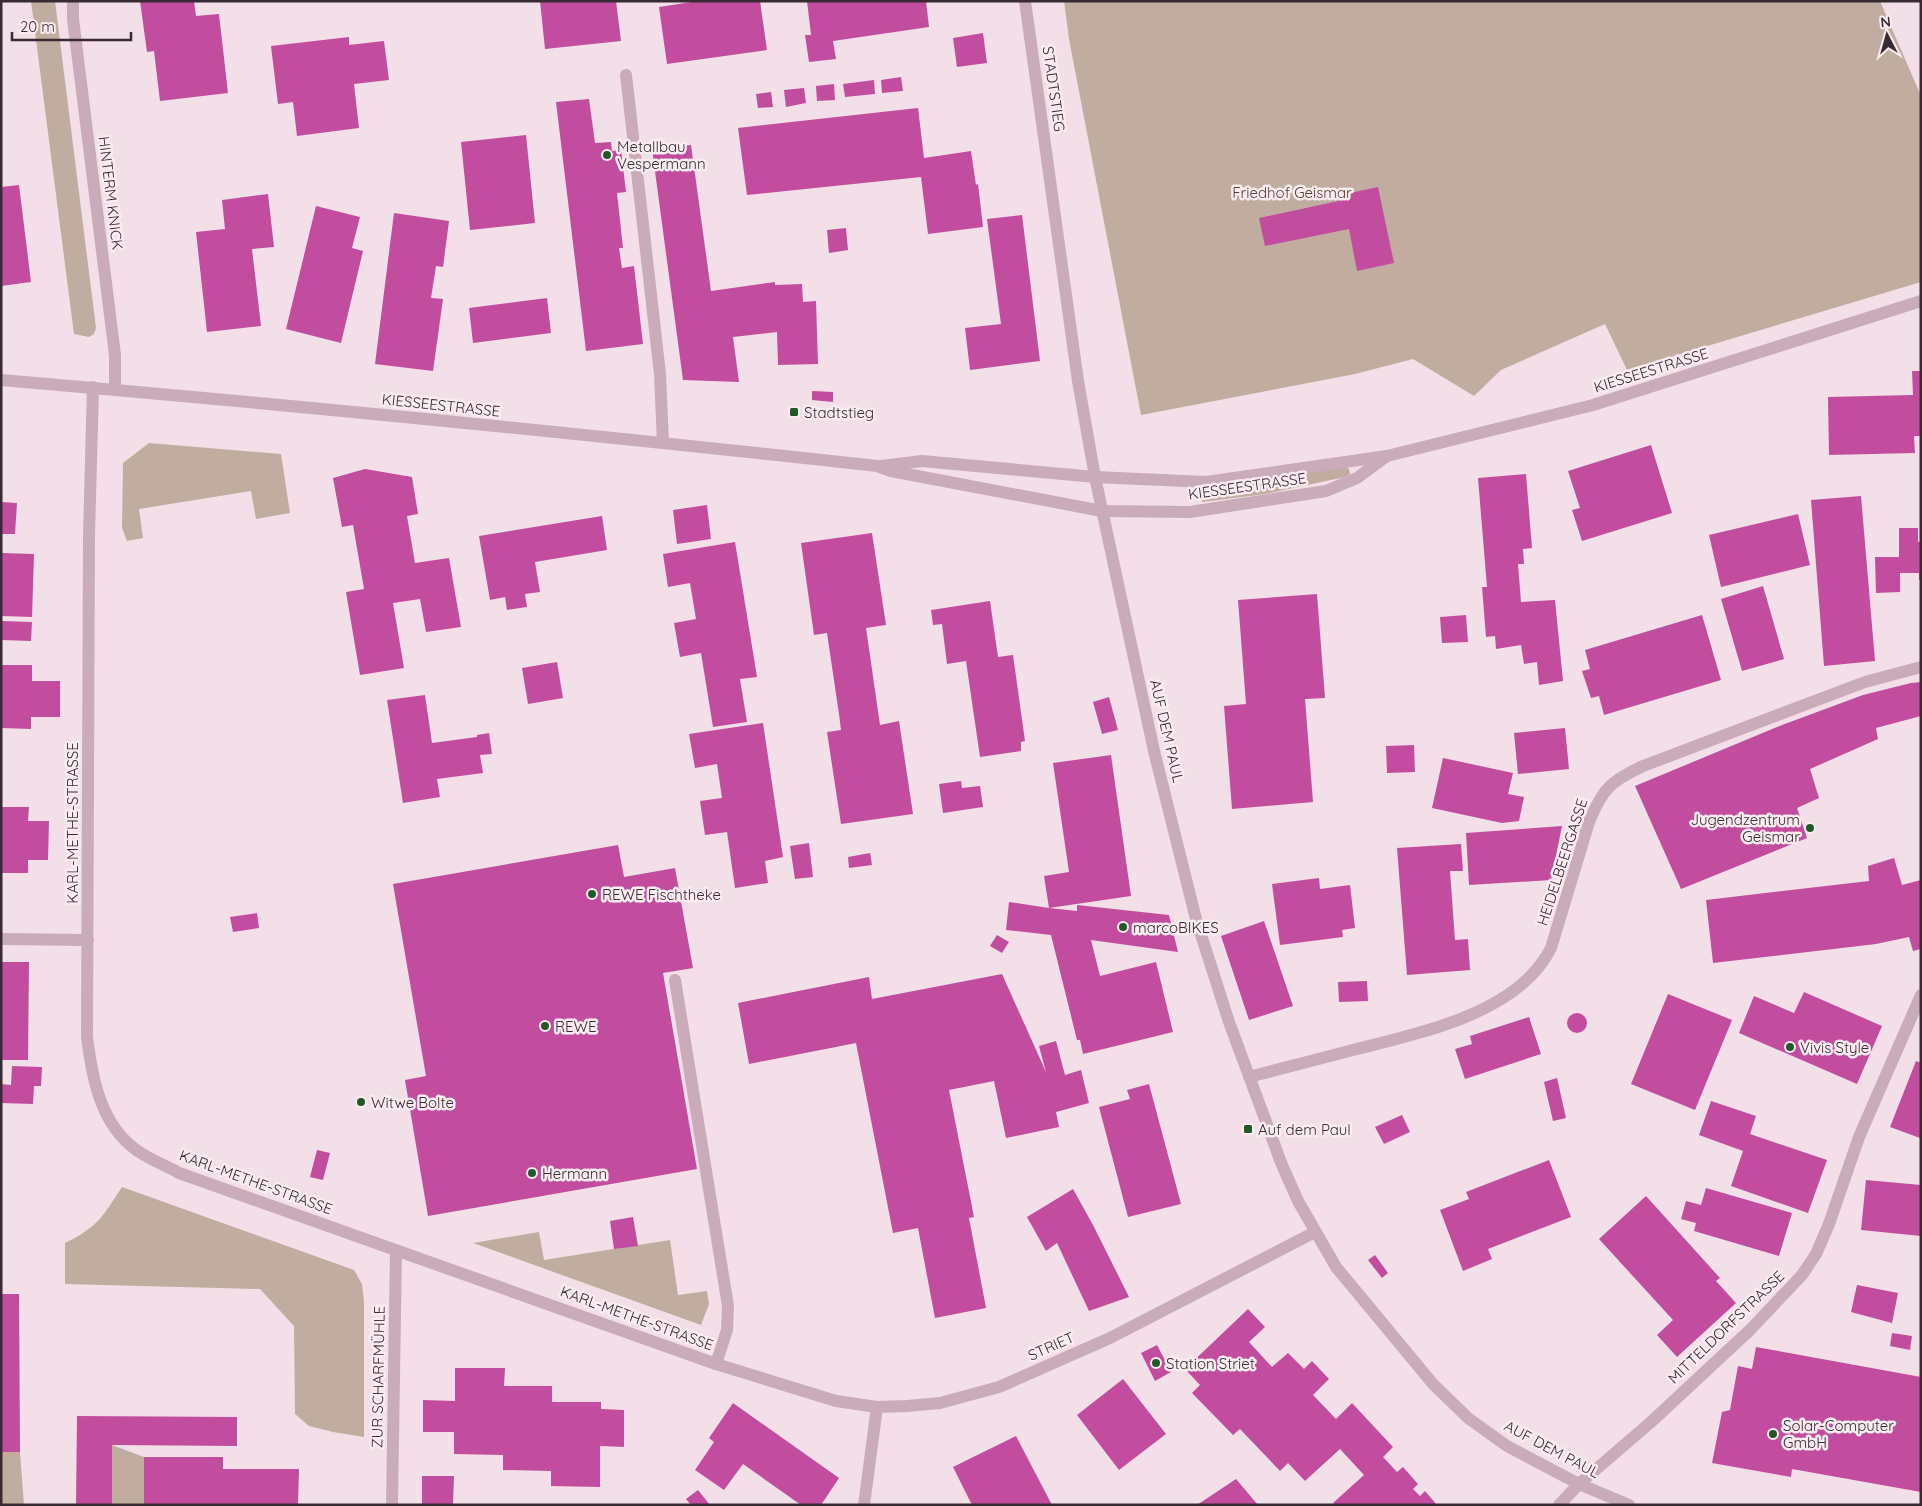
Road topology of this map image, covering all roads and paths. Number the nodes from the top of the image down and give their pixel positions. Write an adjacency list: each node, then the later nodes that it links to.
1 (73, 1): 7 (street, HINTERM KNICK)
2 (1026, 1): 11 (street, STADTSTIEG)
3 (626, 75): 8 (street)
4 (1921, 301): 9 (street, KIESSEESTRASSE)
5 (1, 380): 6 (street, KIESSEESTRASSE)
6 (93, 387): 7 (street, KIESSEESTRASSE); 15 (street, KARL-METHE-STRASSE)
7 (115, 389): 8 (street, KIESSEESTRASSE)
8 (663, 443): 10 (street, KIESSEESTRASSE)
9 (1387, 456): 11 (street, KIESSEESTRASSE); 12 (street, KIESSEESTRASSE)
10 (877, 466): 11 (street, KIESSEESTRASSE); 12 (street, KIESSEESTRASSE)
11 (1095, 477): 12 (street)
12 (1102, 511): 18 (street, AUF DEM PAUL)
13 (1921, 667): 18 (street, HEIDELBEERGASSE)
14 (1, 939): 15 (street)
15 (88, 940): 20 (street, KARL-METHE-STRASSE)
16 (675, 980): 21 (street)
17 (1921, 995): 23 (street, MITTELDORFSTRASSE)
18 (1249, 1077): 19 (street, AUF DEM PAUL)
19 (1315, 1232): 22 (street, STRIET); 23 (street, AUF DEM PAUL)
20 (396, 1250): 21 (street, KARL-METHE-STRASSE); 24 (street, ZUR SCHARFMÜHLE)
21 (716, 1364): 22 (street, KARL-METHE-STRASSE)
22 (876, 1407): 25 (street)
23 (1579, 1484): 26 (street, MITTELDORFSTRASSE); 27 (street, AUF DEM PAUL)
24 (392, 1505)
25 (864, 1505)
26 (1559, 1505)
27 (1629, 1505)

